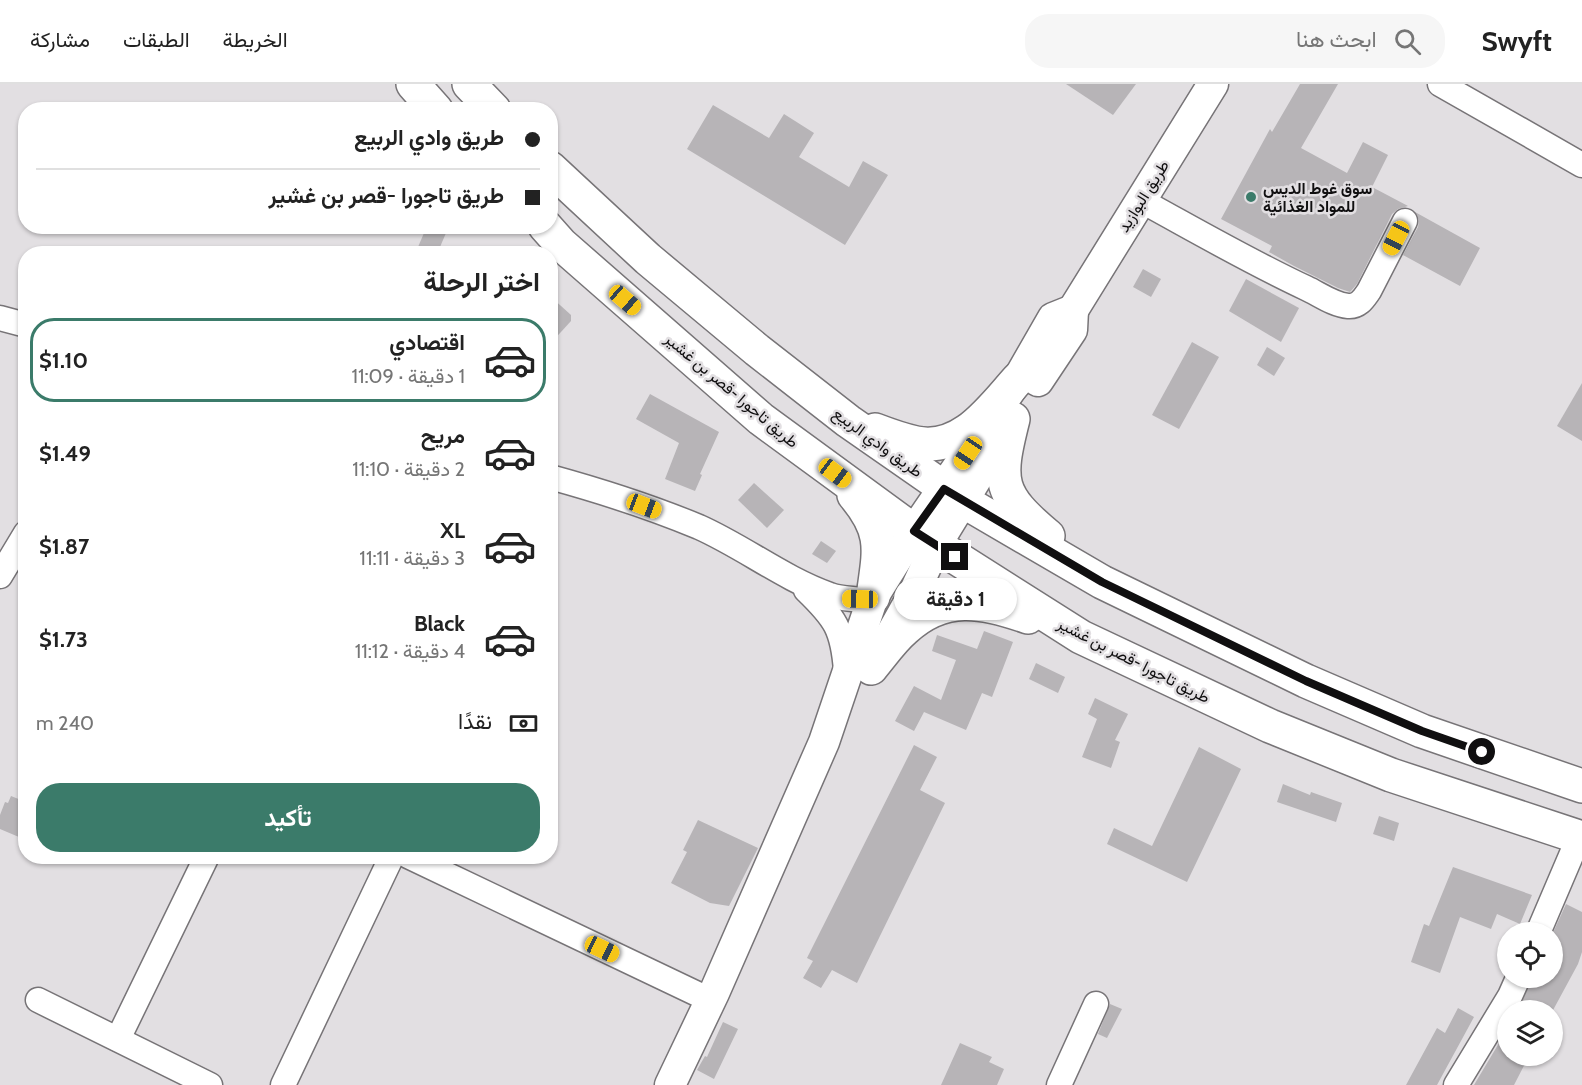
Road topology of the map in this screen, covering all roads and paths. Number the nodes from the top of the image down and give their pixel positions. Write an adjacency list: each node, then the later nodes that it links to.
1 (413, 84): 5 (highway)
2 (469, 84): 6 (highway)
3 (1213, 84): 9 (main road, طريق البوازيد)
4 (1440, 84): 7 (street)
5 (429, 102)
6 (486, 102)
7 (1582, 165)
8 (558, 175): 17 (highway, طريق وادي الربيع)
9 (1140, 200): 10 (street); 12 (main road, طريق البوازيد)
10 (1405, 221)
11 (552, 234): 18 (highway, طريق تاجورا -قصر بن غشير)
12 (1073, 310): 15 (main road); 16 (main road)
13 (0, 318): 14 (street)
14 (18, 323)
15 (1018, 380): 17 (highway); 20 (main road)
16 (1013, 419): 20 (main road); 25 (highway)
17 (848, 422): 20 (highway, طريق وادي الربيع)
18 (835, 473): 21 (highway, طريق تاجورا -قصر بن غشير); 26 (highway)
19 (558, 479): 24 (street)
20 (953, 495): 21 (main road); 25 (highway, طريق وادي الربيع)
21 (925, 538): 26 (main road); 27 (highway, طريق تاجورا -قصر بن غشير); 28 (main road)
22 (18, 546): 23 (street)
23 (0, 576)
24 (795, 580): 26 (street); 28 (street)
25 (1102, 582): 29 (highway, طريق وادي الربيع)
26 (872, 599): 28 (main road)
27 (1081, 637): 28 (highway); 30 (highway, طريق تاجورا -قصر بن غشير)
28 (859, 671): 37 (main road)
29 (1582, 786)
30 (1580, 838): 34 (street)
31 (203, 864): 39 (street)
32 (388, 864): 41 (street)
33 (425, 864): 37 (street)
34 (1543, 922)
35 (1514, 988): 44 (street)
36 (38, 1000): 39 (street)
37 (710, 1000): 42 (main road)
38 (1096, 1004): 43 (street)
39 (118, 1039): 40 (street)
40 (210, 1085)
41 (283, 1085)
42 (670, 1085)
43 (1059, 1085)
44 (1456, 1085)

